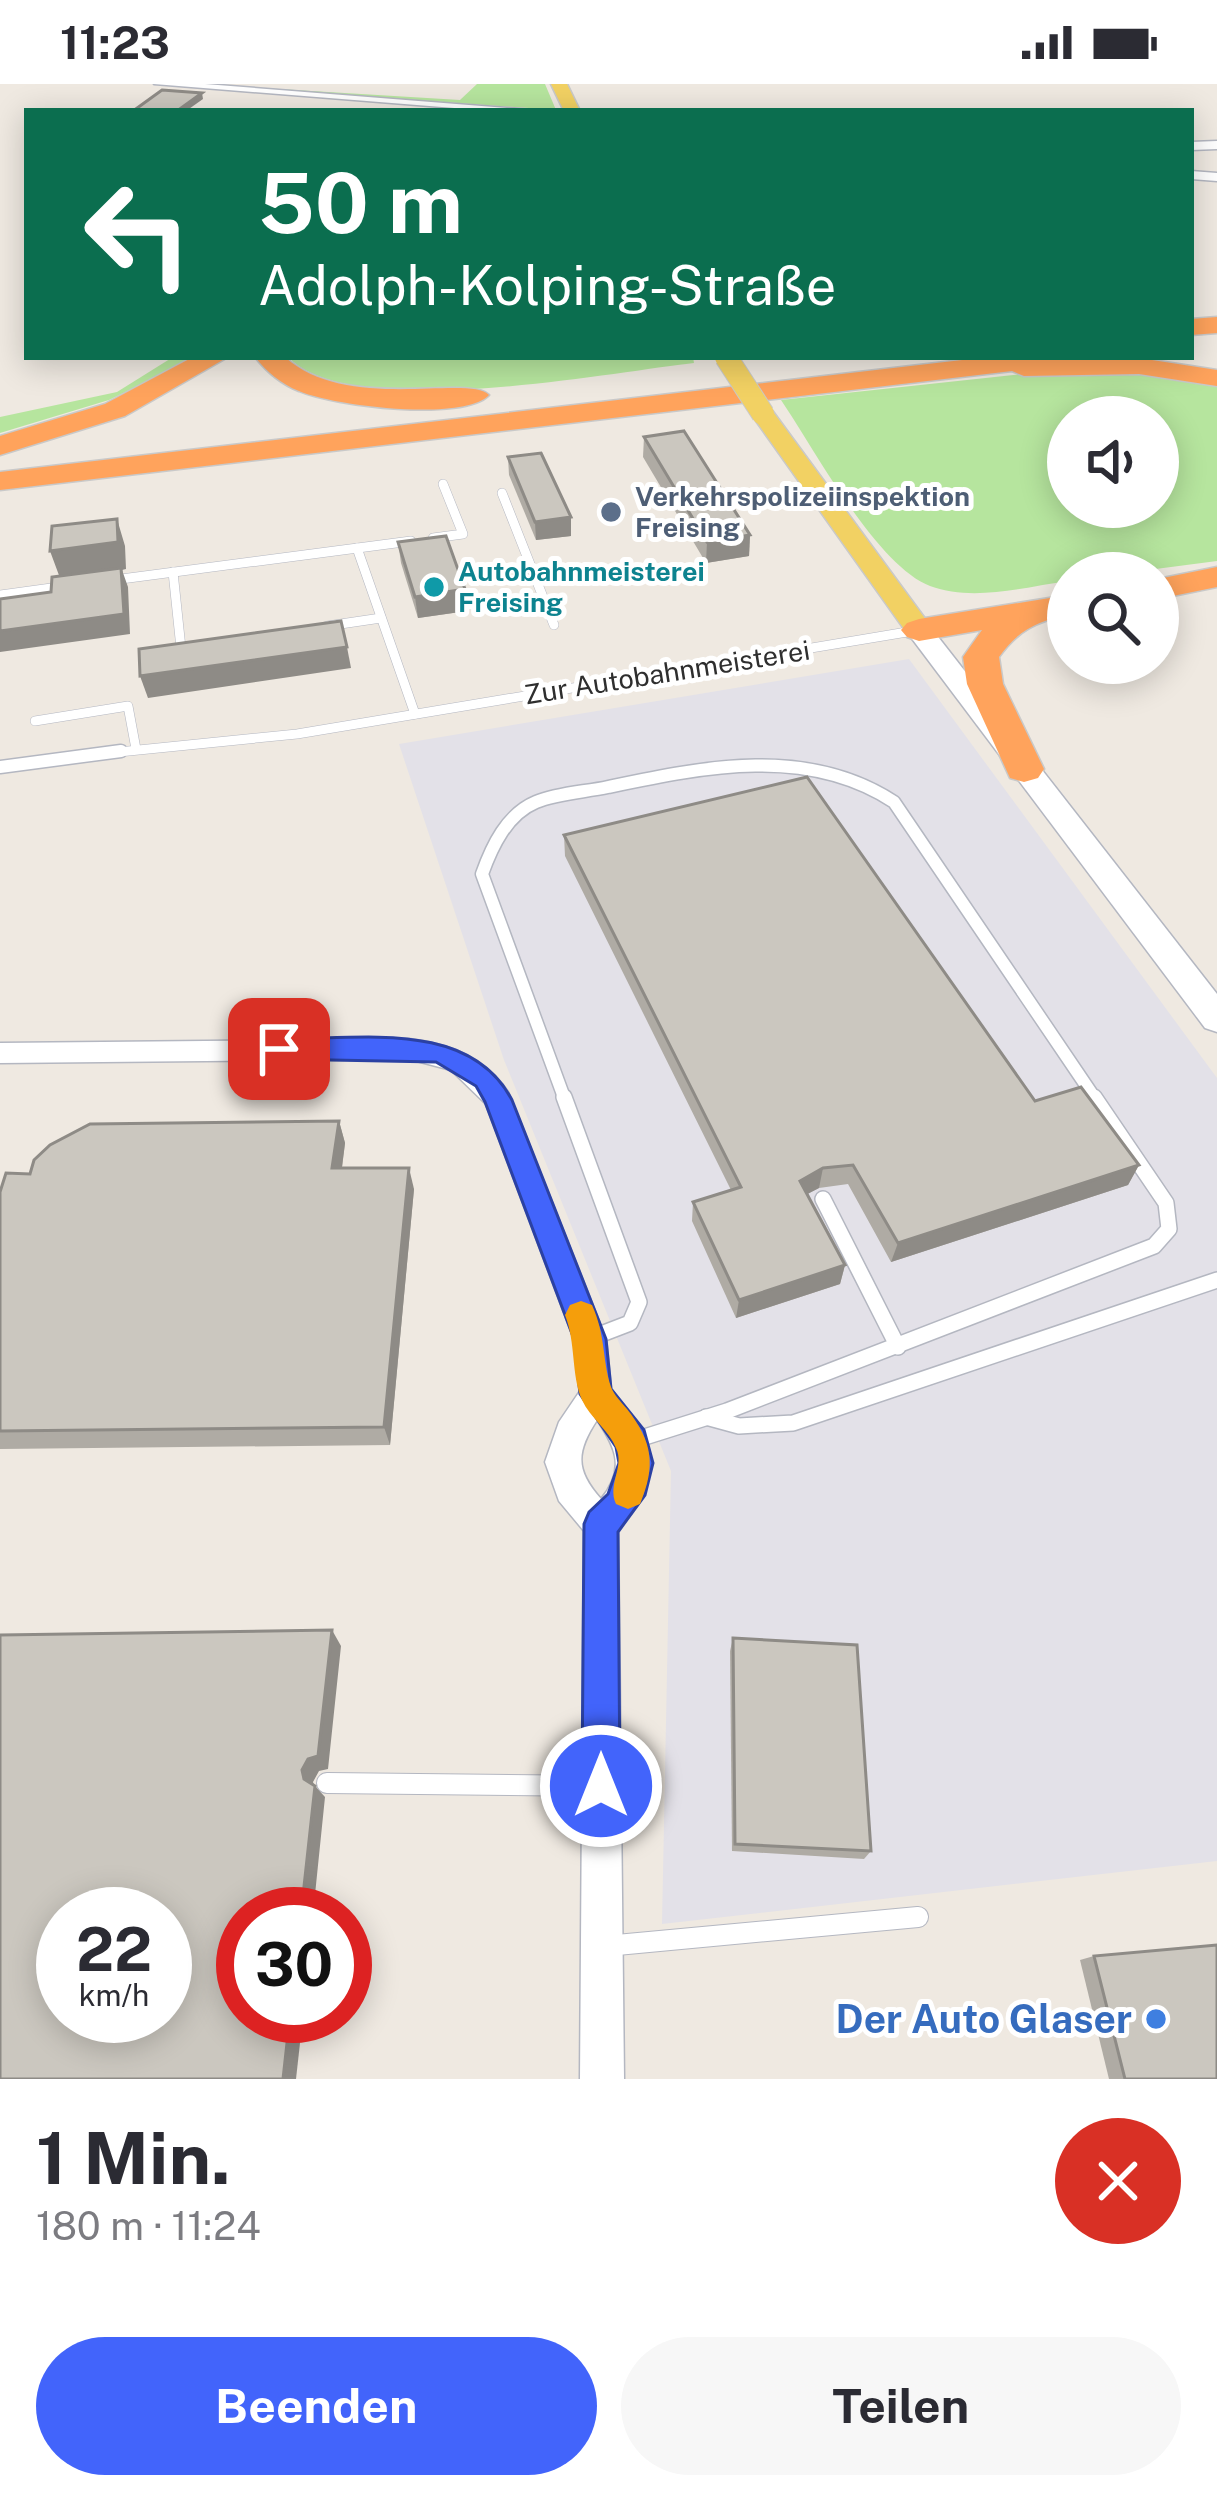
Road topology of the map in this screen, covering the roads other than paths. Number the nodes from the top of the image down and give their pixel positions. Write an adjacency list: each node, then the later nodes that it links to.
1 (159, 84): 4 (street)
2 (559, 84): 3 (main road)
3 (570, 107)
4 (498, 108)
5 (208, 360): 13 (highway)
6 (273, 360): 12 (highway)
7 (727, 360): 28 (main road, bridge)
8 (871, 360): 12 (highway)
9 (1025, 360): 10 (highway)
10 (971, 365): 11 (highway); 15 (highway)
11 (1217, 378)
12 (540, 395): 14 (highway)
13 (0, 446)
14 (0, 462)
15 (0, 482)
16 (443, 484): 18 (lane)
17 (502, 494): 26 (lane)
18 (357, 548): 19 (lane); 25 (lane)
19 (173, 572): 22 (lane); 29 (lane)
20 (1217, 577): 21 (highway)
21 (1179, 585)
22 (0, 595)
23 (1047, 609): 24 (highway)
24 (1026, 613): 28 (highway); 34 (highway)
25 (381, 618): 27 (lane); 30 (lane)
26 (554, 625)
27 (314, 628)
28 (919, 630): 30 (lane, Zur Autobahnmeisterei); 34 (main road)
29 (203, 645)
30 (415, 714): 32 (lane, Zur Autobahnmeisterei)
31 (35, 722): 32 (lane)
32 (136, 749): 33 (lane, Zur Autobahnmeisterei)
33 (0, 767)
34 (1024, 769): 35 (main road)
35 (1217, 1019)
36 (0, 1053): 39 (street)
37 (824, 1199): 40 (lane)
38 (1217, 1280): 42 (lane)
39 (590, 1339): 40 (lane); 41 (street)
40 (898, 1347): 42 (lane)
41 (596, 1394): 43 (street); 44 (street)
42 (706, 1417): 43 (lane)
43 (632, 1441): 44 (street)
44 (601, 1524): 46 (street)
45 (327, 1783): 46 (lane)
46 (601, 1786): 48 (street)
47 (918, 1917): 48 (lane)
48 (601, 1946): 49 (street)
49 (602, 2079)

